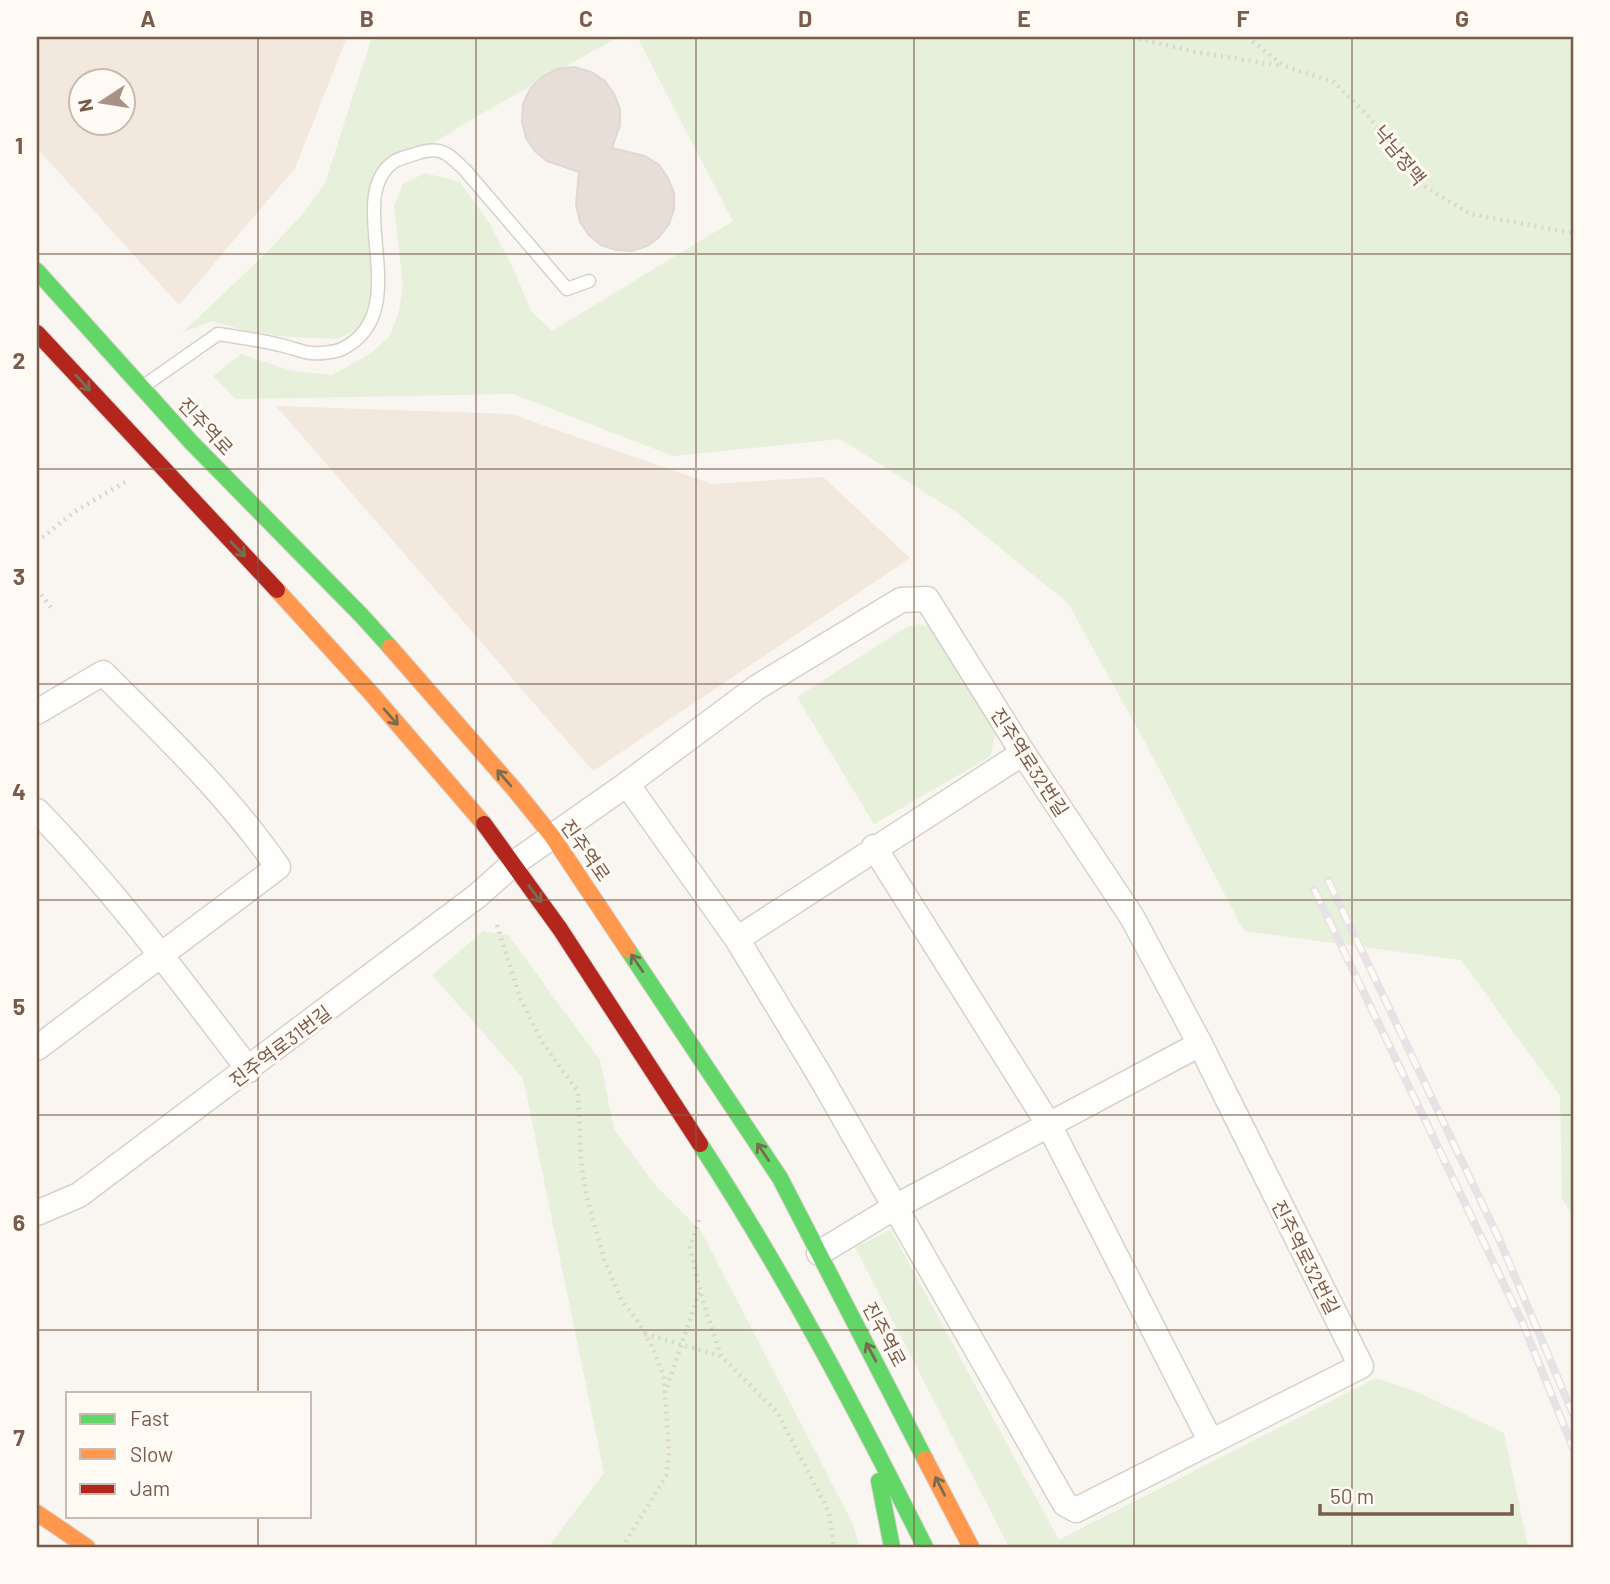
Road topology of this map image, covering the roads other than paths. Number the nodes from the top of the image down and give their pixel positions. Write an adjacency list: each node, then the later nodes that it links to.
1 (37, 271): 4 (main road, 진주역로)
2 (589, 281): 4 (lane)
3 (37, 333): 11 (main road, one-way to 11)
4 (142, 388): 9 (main road, 진주역로, one-way to 4)
5 (37, 712): 13 (street)
6 (1023, 753): 7 (street, 진주역로32번길); 10 (street); 15 (street, 진주역로32번길)
7 (627, 784): 9 (street, 진주역로32번길); 12 (street)
8 (37, 811): 13 (street)
9 (552, 836): 11 (street, 진주역로32번길); 20 (main road, 진주역로, one-way to 9)
10 (874, 848): 12 (street); 17 (street)
11 (513, 864): 16 (street, 진주역로31번길); 21 (main road, one-way to 21)
12 (737, 939): 18 (street)
13 (161, 955): 14 (street); 16 (street)
14 (40, 1039)
15 (1200, 1044): 17 (street); 22 (street, 진주역로32번길)
16 (249, 1069): 19 (street, 진주역로31번길)
17 (1049, 1125): 18 (street); 22 (street)
18 (895, 1207): 20 (street); 22 (street)
19 (37, 1213)
20 (819, 1253): 27 (main road, 진주역로, one-way to 20)
21 (870, 1436): 25 (main road); 26 (main road)
22 (1211, 1442)
23 (37, 1513): 24 (main road)
24 (88, 1547)
25 (892, 1547)
26 (925, 1547)
27 (971, 1547)

